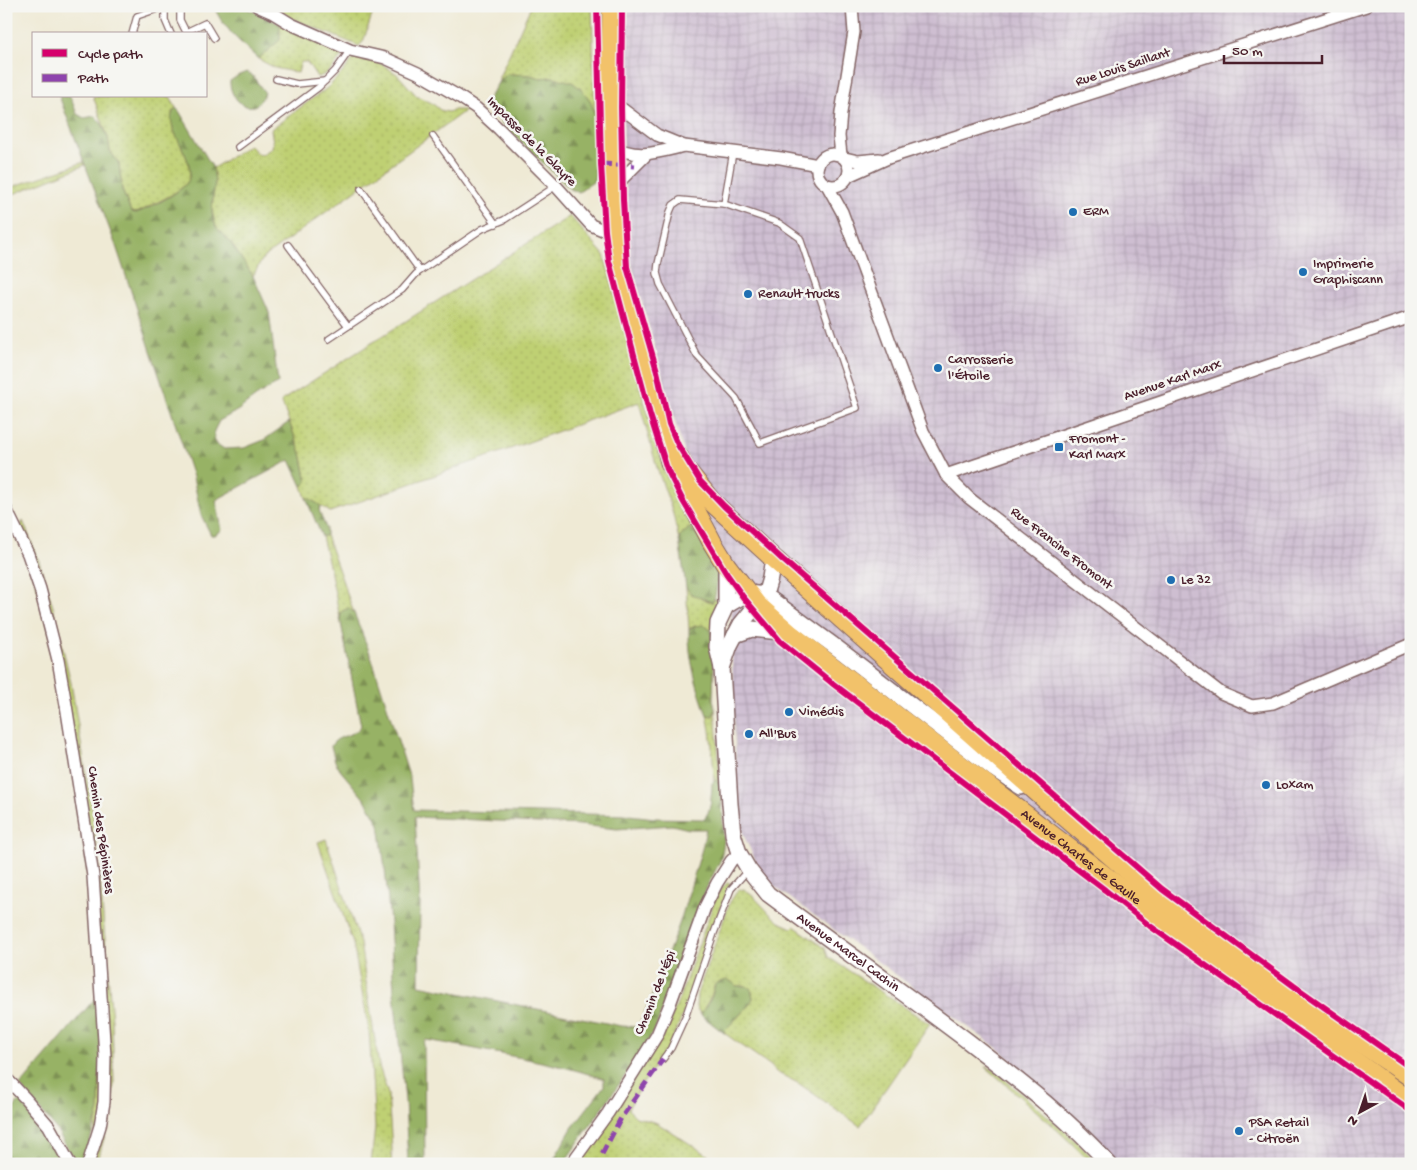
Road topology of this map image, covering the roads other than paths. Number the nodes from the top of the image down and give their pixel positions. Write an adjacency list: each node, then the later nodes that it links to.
1 (166, 6): 8 (lane); 9 (lane)
2 (180, 6): 10 (lane)
3 (257, 6): 14 (street, Impasse de la Glayre)
4 (605, 6): 13 (main road)
5 (612, 6): 13 (main road)
6 (852, 6): 18 (street)
7 (1366, 6): 27 (street, Rue Louis Saillant)
8 (133, 32)
9 (170, 32)
10 (186, 32)
11 (188, 32): 12 (lane)
12 (214, 38)
13 (611, 41): 17 (main road)
14 (350, 50): 16 (lane); 31 (street, Impasse de la Glayre)
15 (276, 79): 16 (lane)
16 (325, 81): 22 (lane)
17 (612, 95): 20 (main road); 21 (street)
18 (841, 113): 25 (street); 26 (street)
19 (432, 136): 36 (lane)
20 (613, 146): 24 (street); 33 (main road)
21 (684, 146): 23 (street); 24 (street)
22 (238, 147)
23 (733, 152): 28 (street); 34 (lane)
24 (647, 154): 33 (street)
25 (827, 155): 26 (street); 28 (street)
26 (843, 157): 27 (street, Rue Louis Saillant); 29 (street)
27 (888, 158): 29 (street, Rue Louis Saillant)
28 (821, 175): 30 (street); 35 (street, Rue Francine Fromont)
29 (848, 176): 30 (street)
30 (839, 185): 35 (street, Rue Francine Fromont)
31 (556, 186): 36 (lane); 37 (street, Impasse de la Glayre)
32 (361, 189): 39 (lane)
33 (614, 192): 37 (main road)
34 (724, 204): 34 (lane)
35 (842, 212): 44 (street, Rue Francine Fromont)
36 (496, 224): 39 (lane)
37 (615, 232): 43 (main road)
38 (288, 245): 41 (lane)
39 (420, 271): 41 (lane)
40 (1411, 317): 44 (street, Avenue Karl Marx)
41 (348, 326): 42 (lane)
42 (328, 339)
43 (664, 432): 46 (main road); 47 (main road)
44 (946, 475): 52 (street, Rue Francine Fromont)
45 (6, 509): 62 (street, Chemin des Pépinières)
46 (773, 558): 48 (street, Avenue Marcel Cachin); 54 (main road, Avenue Charles de Gaulle)
47 (726, 565): 48 (main road); 49 (street, Avenue Marcel Cachin)
48 (757, 598): 49 (street); 50 (main road, Avenue Charles de Gaulle); 51 (street, Avenue Marcel Cachin); 54 (street, Avenue Charles de Gaulle)
49 (726, 606): 53 (street, Avenue Marcel Cachin)
50 (789, 633): 51 (street); 60 (main road, Avenue Charles de Gaulle)
51 (735, 635): 53 (street, Avenue Marcel Cachin)
52 (1411, 644)
53 (722, 668): 55 (street, Avenue Marcel Cachin)
54 (1064, 816): 58 (main road, Avenue Charles de Gaulle)
55 (739, 853): 56 (street, Avenue Marcel Cachin); 63 (street, Chemin de l'Épi)
56 (749, 870): 57 (lane); 64 (street, Avenue Marcel Cachin)
57 (663, 1059)
58 (1411, 1077)
59 (6, 1078): 61 (street)
60 (1411, 1102)
61 (70, 1164)
62 (88, 1164)
63 (571, 1164)
64 (1109, 1164)

